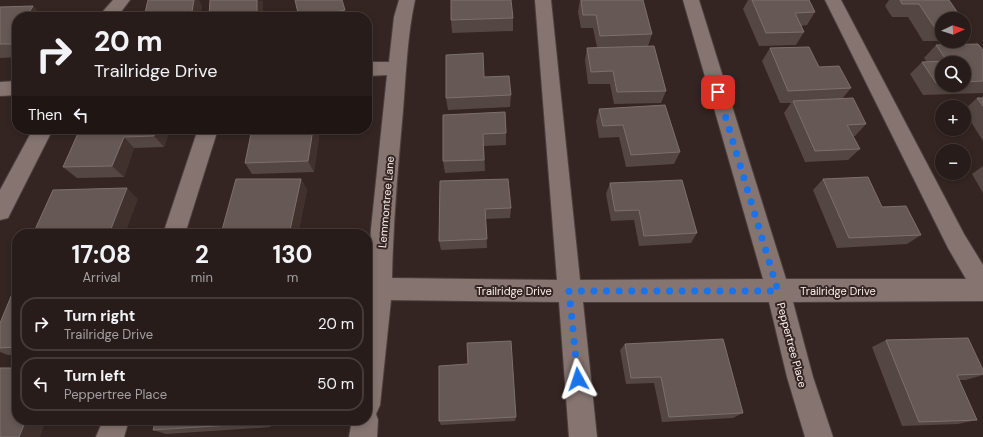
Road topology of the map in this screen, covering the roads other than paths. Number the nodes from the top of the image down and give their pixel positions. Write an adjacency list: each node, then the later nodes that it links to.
1 (122, 0): 6 (street)
2 (407, 0): 7 (street, Lemmontree Lane)
3 (543, 0): 17 (street)
4 (691, 0): 18 (street, Peppertree Place)
5 (833, 0): 15 (street)
6 (111, 12)
7 (398, 68): 8 (street); 16 (street, Lemmontree Lane)
8 (372, 69)
9 (12, 88): 10 (street)
10 (0, 89)
11 (40, 134): 13 (street)
12 (206, 134): 14 (street)
13 (0, 211)
14 (176, 229)
15 (983, 289): 18 (street, Trailridge Drive)
16 (380, 290): 17 (street, Trailridge Drive); 19 (street, Lemmontree Lane)
17 (569, 291): 18 (street, Trailridge Drive); 24 (street)
18 (778, 291): 25 (street, Peppertree Place)
19 (372, 361)
20 (114, 425): 22 (street)
21 (364, 425): 23 (street)
22 (110, 437)
23 (363, 437)
24 (583, 437)
25 (819, 437)

